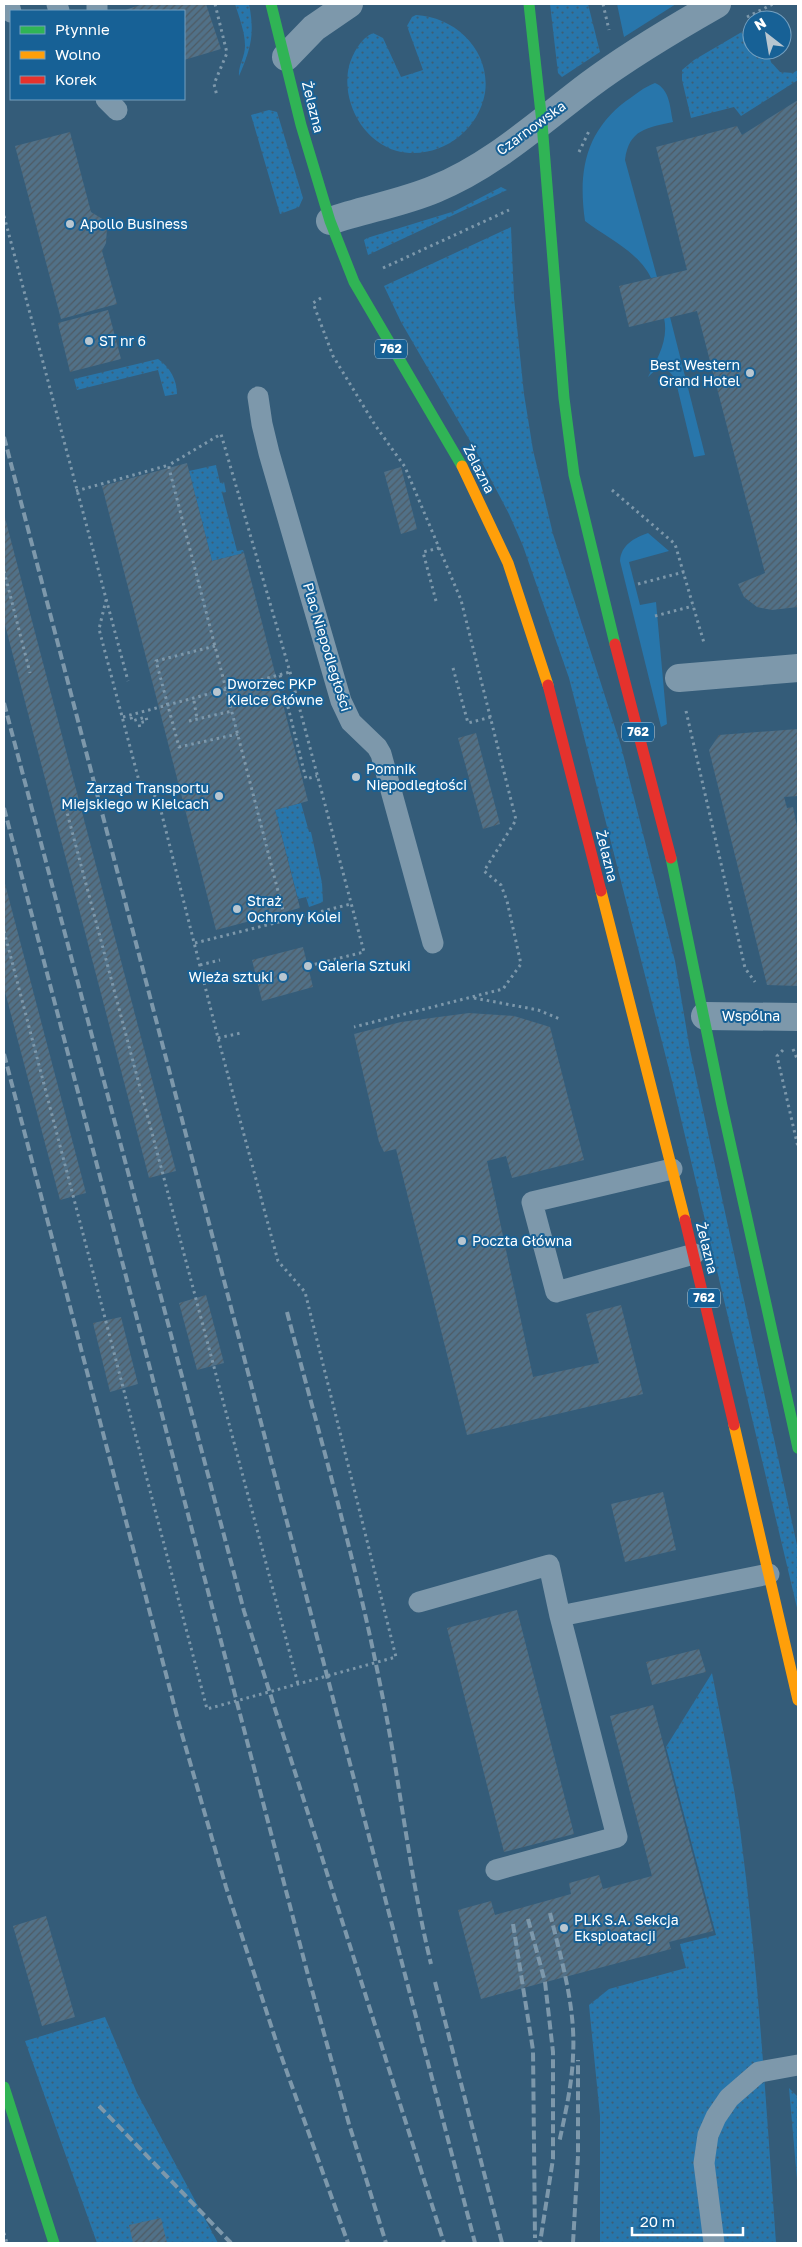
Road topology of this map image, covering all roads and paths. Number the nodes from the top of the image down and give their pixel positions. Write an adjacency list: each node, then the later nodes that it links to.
1 (215, 4): 9 (path)
2 (271, 4): 8 (main road, 762)
3 (349, 4): 8 (street)
4 (529, 4): 12 (main road, 762)
5 (603, 4): 7 (path)
6 (717, 4): 12 (street, Czarnowska)
7 (610, 36)
8 (286, 57): 17 (main road, Żelazna / 762)
9 (218, 96)
10 (107, 100): 11 (lane)
11 (114, 100)
12 (542, 123): 17 (street, Czarnowska); 61 (main road, 762)
13 (592, 125): 14 (path)
14 (578, 157)
15 (509, 210): 18 (path)
16 (4, 216): 23 (path)
17 (330, 221): 69 (main road, Żelazna / 762)
18 (376, 271)
19 (321, 298): 24 (path)
20 (258, 397): 55 (lane, Plac Niepodległości)
21 (169, 465): 23 (path); 32 (path); 35 (path)
22 (610, 487): 26 (path)
23 (76, 491): 28 (path)
24 (439, 548): 29 (path); 47 (path)
25 (4, 570): 36 (path)
26 (684, 572): 27 (path); 30 (path)
27 (638, 584)
28 (106, 600): 40 (path); 45 (path)
29 (436, 600)
30 (693, 606): 31 (path); 37 (path)
31 (655, 616)
32 (215, 646): 41 (path); 48 (path)
33 (454, 668): 47 (path)
34 (798, 668): 37 (street)
35 (290, 672): 38 (path); 49 (path)
36 (30, 673)
37 (712, 675): 39 (street)
38 (280, 676): 41 (path); 49 (path)
39 (679, 678): 59 (path)
40 (128, 681)
41 (226, 690): 43 (path); 44 (path)
42 (194, 701): 43 (path)
43 (232, 711): 48 (path)
44 (136, 714): 45 (path); 46 (path)
45 (122, 717): 54 (path)
46 (131, 717)
47 (491, 717): 60 (path)
48 (238, 734): 52 (path)
49 (317, 776): 51 (path)
50 (64, 801): 75 (path)
51 (351, 904): 52 (path); 58 (path)
52 (286, 922): 54 (path)
53 (4, 931): 75 (path)
54 (195, 943): 57 (path)
55 (433, 943)
56 (220, 960): 57 (path)
57 (200, 965): 66 (path)
58 (308, 966)
59 (762, 988)
60 (473, 997): 63 (path); 64 (path)
61 (705, 1016): 62 (street, Wspólna); 71 (main road, 762)
62 (798, 1017)
63 (560, 1019)
64 (354, 1027)
65 (241, 1033): 66 (path)
66 (218, 1038): 75 (path)
67 (784, 1049): 68 (path)
68 (798, 1147)
69 (672, 1168): 70 (main road, Żelazna / 762); 70 (lane)
70 (694, 1254): 72 (main road, Żelazna / 762)
71 (798, 1448)
72 (769, 1574): 74 (lane); 76 (main road, Żelazna / 762)
73 (419, 1602): 74 (lane)
74 (560, 1616): 77 (lane)
75 (298, 1684)
76 (798, 1700)
77 (496, 1870)
78 (798, 2065): 83 (lane)
79 (4, 2087): 82 (main road)
80 (4, 2233): 81 (path)
81 (7, 2243)
82 (54, 2243)
83 (714, 2243)

